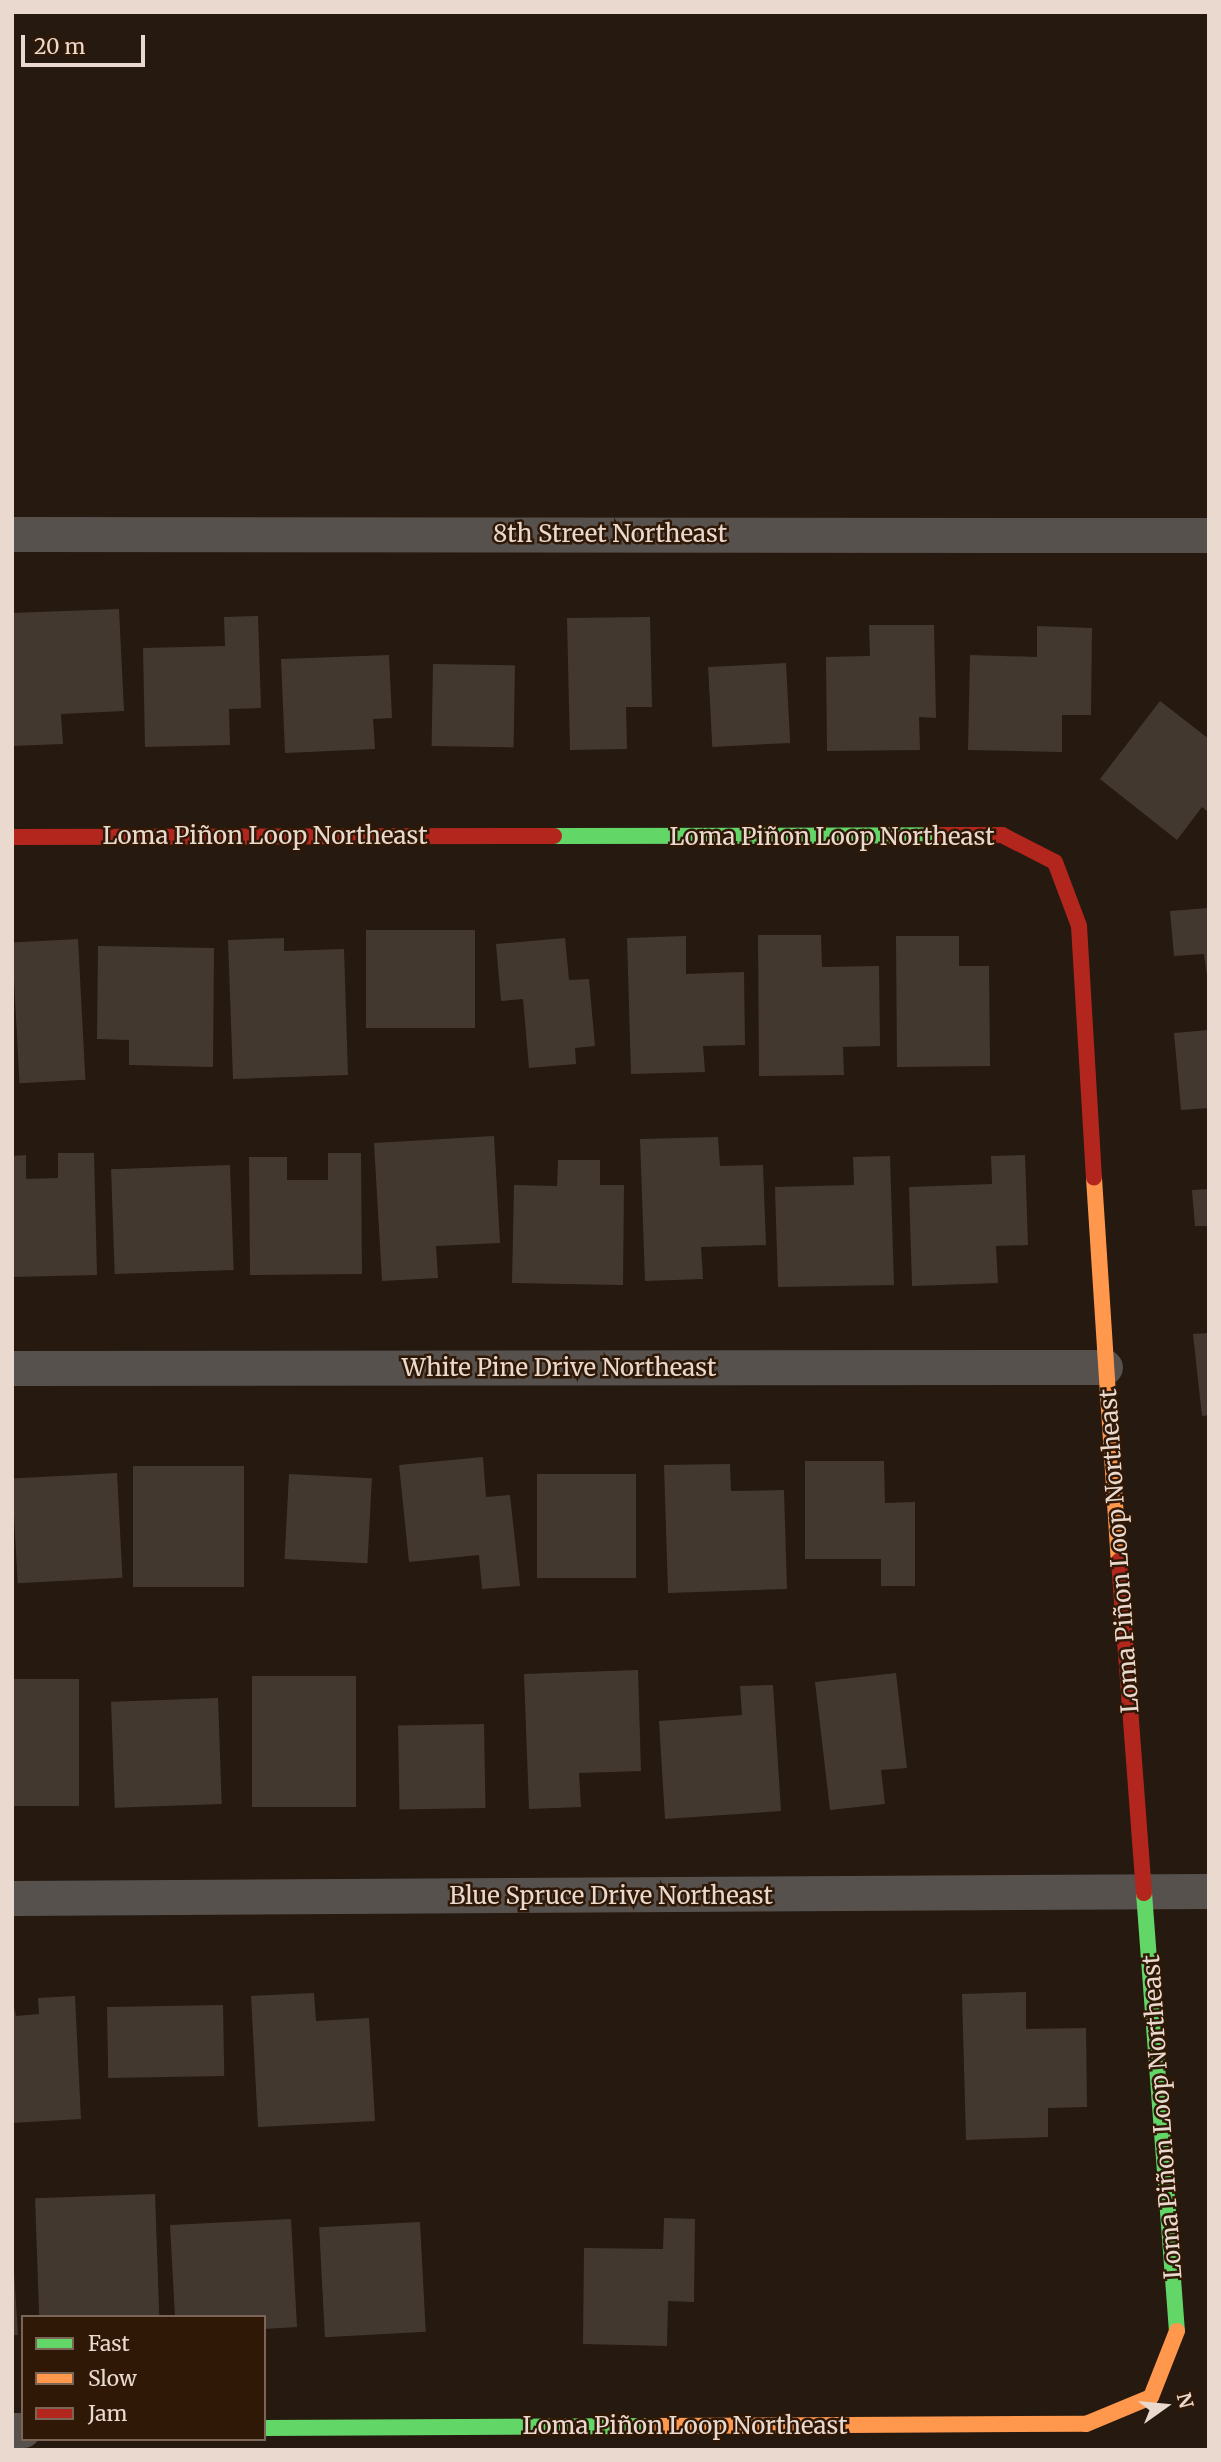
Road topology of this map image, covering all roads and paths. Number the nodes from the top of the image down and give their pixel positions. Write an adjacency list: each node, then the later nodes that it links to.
1 (12, 534): 2 (street, 8th Street Northeast)
2 (1209, 535)
3 (12, 837): 4 (street, Loma Piñon Loop Northeast)
4 (1105, 1367): 5 (street, White Pine Drive Northeast); 7 (street, Loma Piñon Loop Northeast)
5 (12, 1368)
6 (1209, 1891): 7 (street, Blue Spruce Drive Northeast)
7 (1146, 1895): 8 (street, Blue Spruce Drive Northeast); 9 (street, Loma Piñon Loop Northeast)
8 (12, 1898)
9 (266, 2428)

